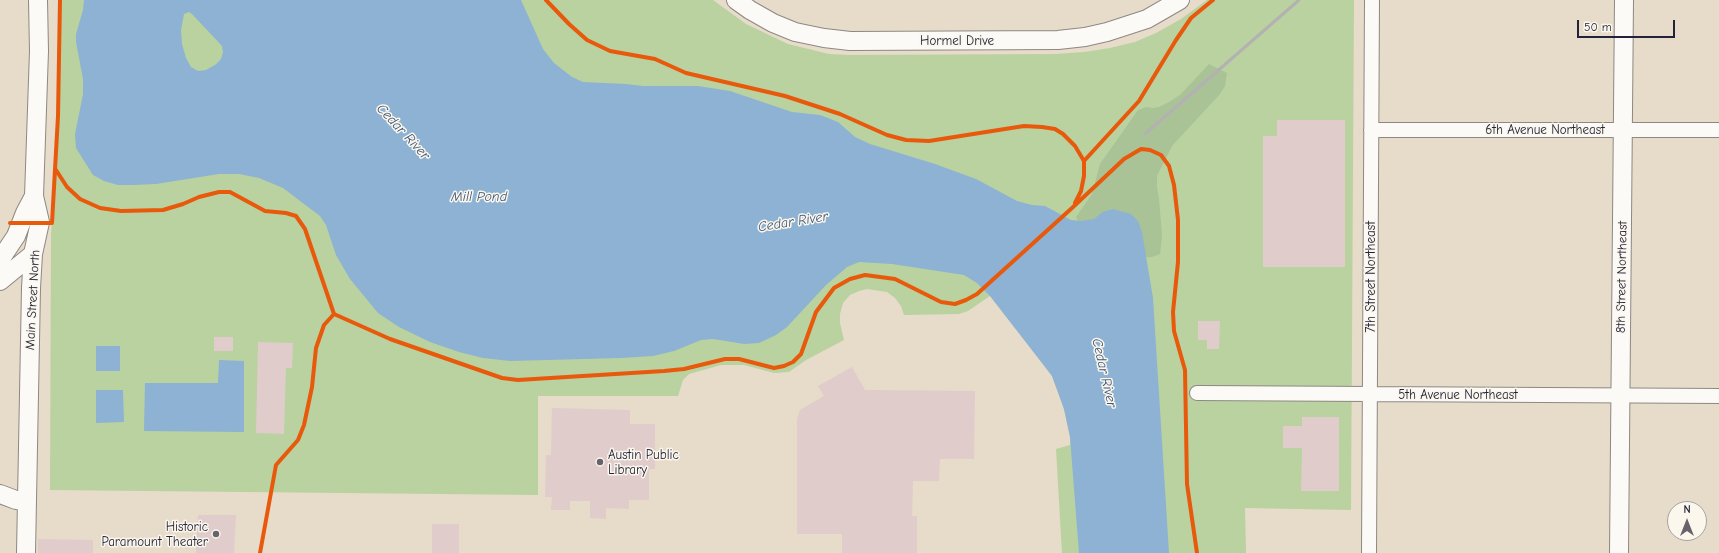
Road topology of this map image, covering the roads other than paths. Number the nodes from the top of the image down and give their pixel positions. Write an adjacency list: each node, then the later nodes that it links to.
1 (38, 0): 9 (street, Main Street North)
2 (736, 0): 3 (street, Hormel Drive)
3 (1180, 0)
4 (1372, 0): 6 (street, 7th Street Northeast)
5 (1624, 0): 7 (street, 8th Street Northeast)
6 (1371, 130): 7 (street, 6th Avenue Northeast); 15 (street, 7th Street Northeast)
7 (1623, 130): 8 (street, 6th Avenue Northeast); 16 (street, 8th Street Northeast)
8 (1719, 130)
9 (34, 196): 10 (street, Main Street North); 11 (street)
10 (33, 254): 12 (street); 13 (street, Main Street North)
11 (0, 260)
12 (1, 280): 13 (street)
13 (31, 301): 19 (street, Main Street North)
14 (1197, 393): 15 (street, 5th Avenue Northeast)
15 (1370, 395): 16 (street, 5th Avenue Northeast); 21 (street, 7th Street Northeast)
16 (1620, 396): 17 (street, 5th Avenue Northeast); 22 (street, 8th Street Northeast)
17 (1719, 396)
18 (0, 494): 19 (street)
19 (27, 502): 20 (street, Main Street North)
20 (26, 553)
21 (1369, 553)
22 (1619, 553)

